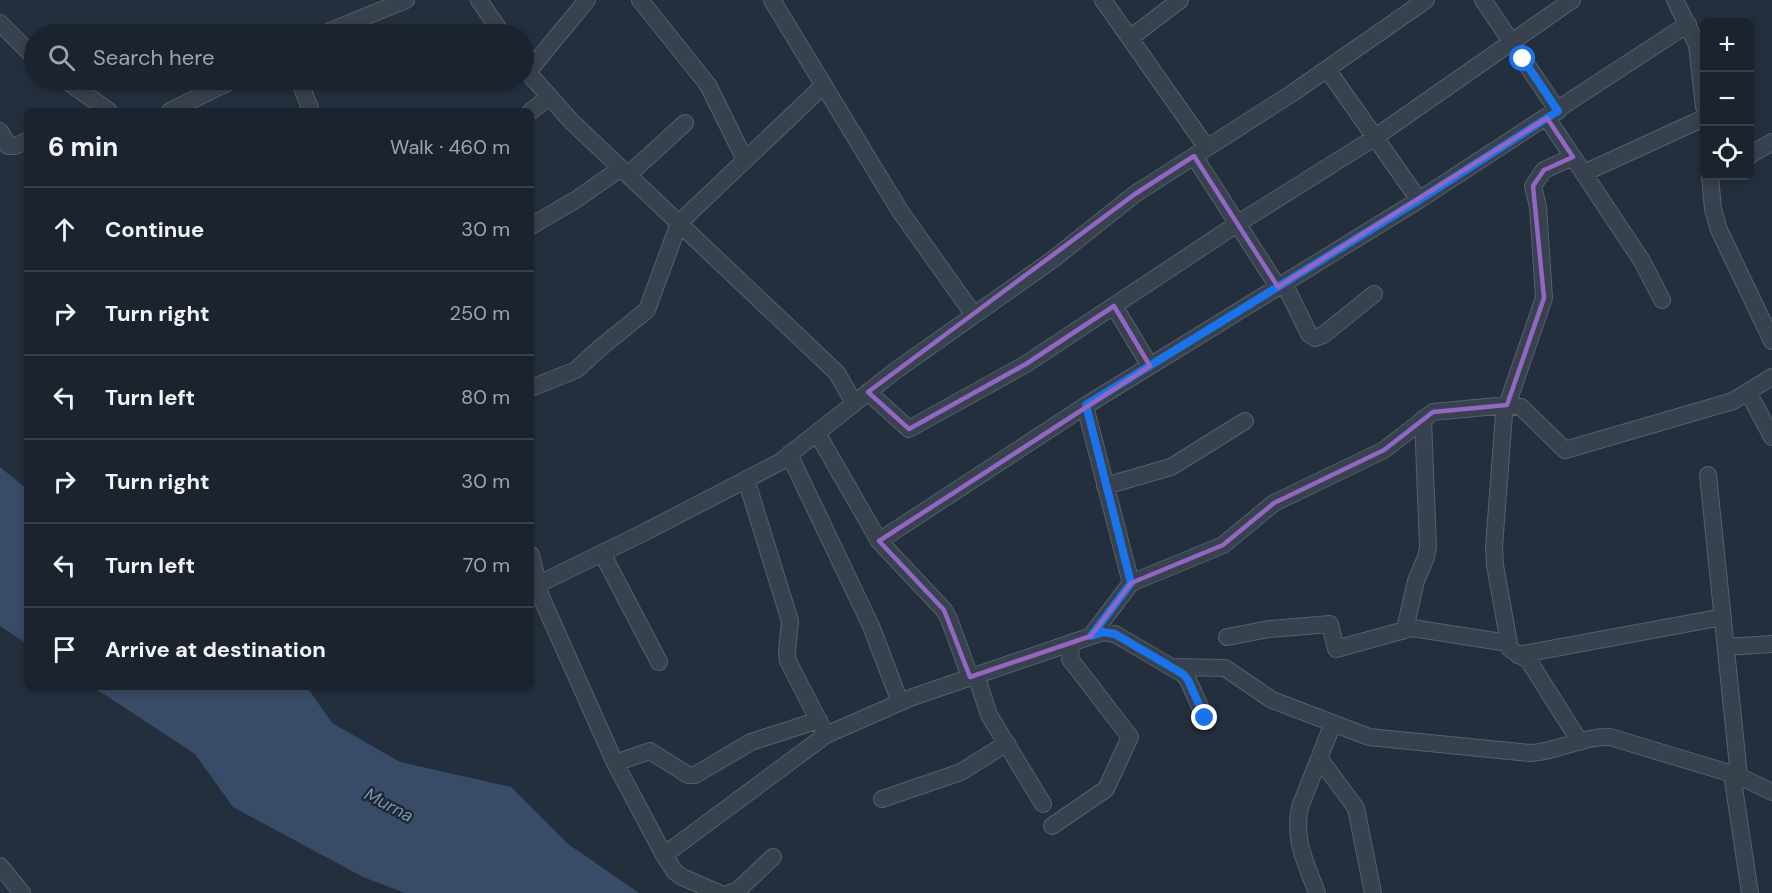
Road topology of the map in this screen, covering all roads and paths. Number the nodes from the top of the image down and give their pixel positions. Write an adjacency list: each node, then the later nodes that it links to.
1 (406, 0): 13 (street)
2 (479, 0): 14 (street)
3 (587, 0): 19 (street)
4 (640, 0): 42 (street)
5 (772, 0): 23 (street)
6 (1103, 0): 16 (street)
7 (1180, 0): 16 (street)
8 (1426, 0): 20 (street)
9 (1483, 0): 17 (street)
10 (1572, 0): 17 (street)
11 (1676, 0): 15 (street)
12 (0, 22): 18 (street)
13 (348, 24)
14 (495, 24)
15 (1688, 24): 21 (street); 32 (street)
16 (1130, 38): 39 (street)
17 (1511, 42): 32 (street); 36 (street)
18 (24, 47)
19 (534, 60)
20 (1326, 69): 36 (street); 39 (street)
21 (1701, 72)
22 (534, 80): 27 (street)
23 (824, 85): 42 (street); 54 (street)
24 (77, 90): 28 (street)
25 (213, 90): 29 (street)
26 (303, 90): 30 (street)
27 (549, 97): 31 (street); 43 (street)
28 (99, 108)
29 (176, 108)
30 (310, 108)
31 (534, 109)
32 (1552, 115): 41 (street); 46 (street)
33 (1700, 120): 44 (street)
34 (685, 123): 43 (street)
35 (0, 131): 37 (street)
36 (1374, 138): 46 (street); 49 (street)
37 (24, 142)
38 (1772, 142): 40 (street)
39 (1201, 152): 49 (street); 54 (street)
40 (1754, 152)
41 (1573, 157): 44 (street); 63 (street)
42 (745, 160): 47 (street)
43 (624, 171): 47 (street); 48 (street)
44 (1584, 173): 52 (street)
45 (1712, 180): 55 (street)
46 (1419, 200): 50 (street)
47 (679, 223): 58 (street); 61 (street)
48 (534, 224)
49 (1238, 224): 50 (street); 53 (street)
50 (1281, 285): 51 (street); 56 (street)
51 (1374, 294)
52 (1662, 300)
53 (1114, 306): 56 (street); 59 (street)
54 (974, 315): 59 (street)
55 (1772, 341)
56 (1150, 366): 62 (street)
57 (1772, 377): 60 (street)
58 (534, 387)
59 (868, 392): 61 (street)
60 (1748, 392): 63 (street); 67 (street)
61 (854, 403): 66 (street)
62 (1086, 405): 71 (street); 72 (street)
63 (1507, 405): 64 (street); 84 (street)
64 (1423, 419): 75 (street); 78 (street)
65 (1245, 420): 71 (street)
66 (817, 433): 68 (street); 72 (street)
67 (1772, 436)
68 (789, 454): 70 (street); 88 (street)
69 (1708, 475): 77 (street)
70 (746, 479): 73 (street); 91 (street)
71 (1105, 486): 75 (street)
72 (879, 541): 87 (street)
73 (602, 553): 76 (street); 85 (street)
74 (534, 570): 76 (street)
75 (1131, 583): 79 (street)
76 (537, 585): 95 (street)
77 (1723, 617): 83 (street); 84 (street)
78 (1405, 629): 80 (street); 84 (street)
79 (1091, 636): 81 (street); 86 (street)
80 (1227, 637)
81 (1071, 643): 87 (street); 100 (street)
82 (1772, 644): 83 (street)
83 (1726, 647): 96 (street)
84 (1513, 649): 92 (street)
85 (659, 662)
86 (1172, 667): 89 (street); 90 (street)
87 (973, 676): 88 (street); 93 (street)
88 (900, 702): 91 (street)
89 (1205, 718)
90 (1333, 723): 92 (street); 94 (street)
91 (823, 727): 95 (street); 101 (street)
92 (1580, 742): 96 (street)
93 (1007, 743): 98 (street); 99 (street)
94 (1319, 758): 107 (street); 108 (street)
95 (615, 763): 101 (street)
96 (1735, 775): 97 (street); 109 (street)
97 (1772, 792)
98 (882, 799)
99 (1043, 804)
100 (1052, 826)
101 (664, 855): 105 (street)
102 (773, 857): 106 (street)
103 (0, 866): 104 (street)
104 (22, 893)
105 (719, 893)
106 (730, 893)
107 (1317, 893)
108 (1373, 893)
109 (1750, 893)

